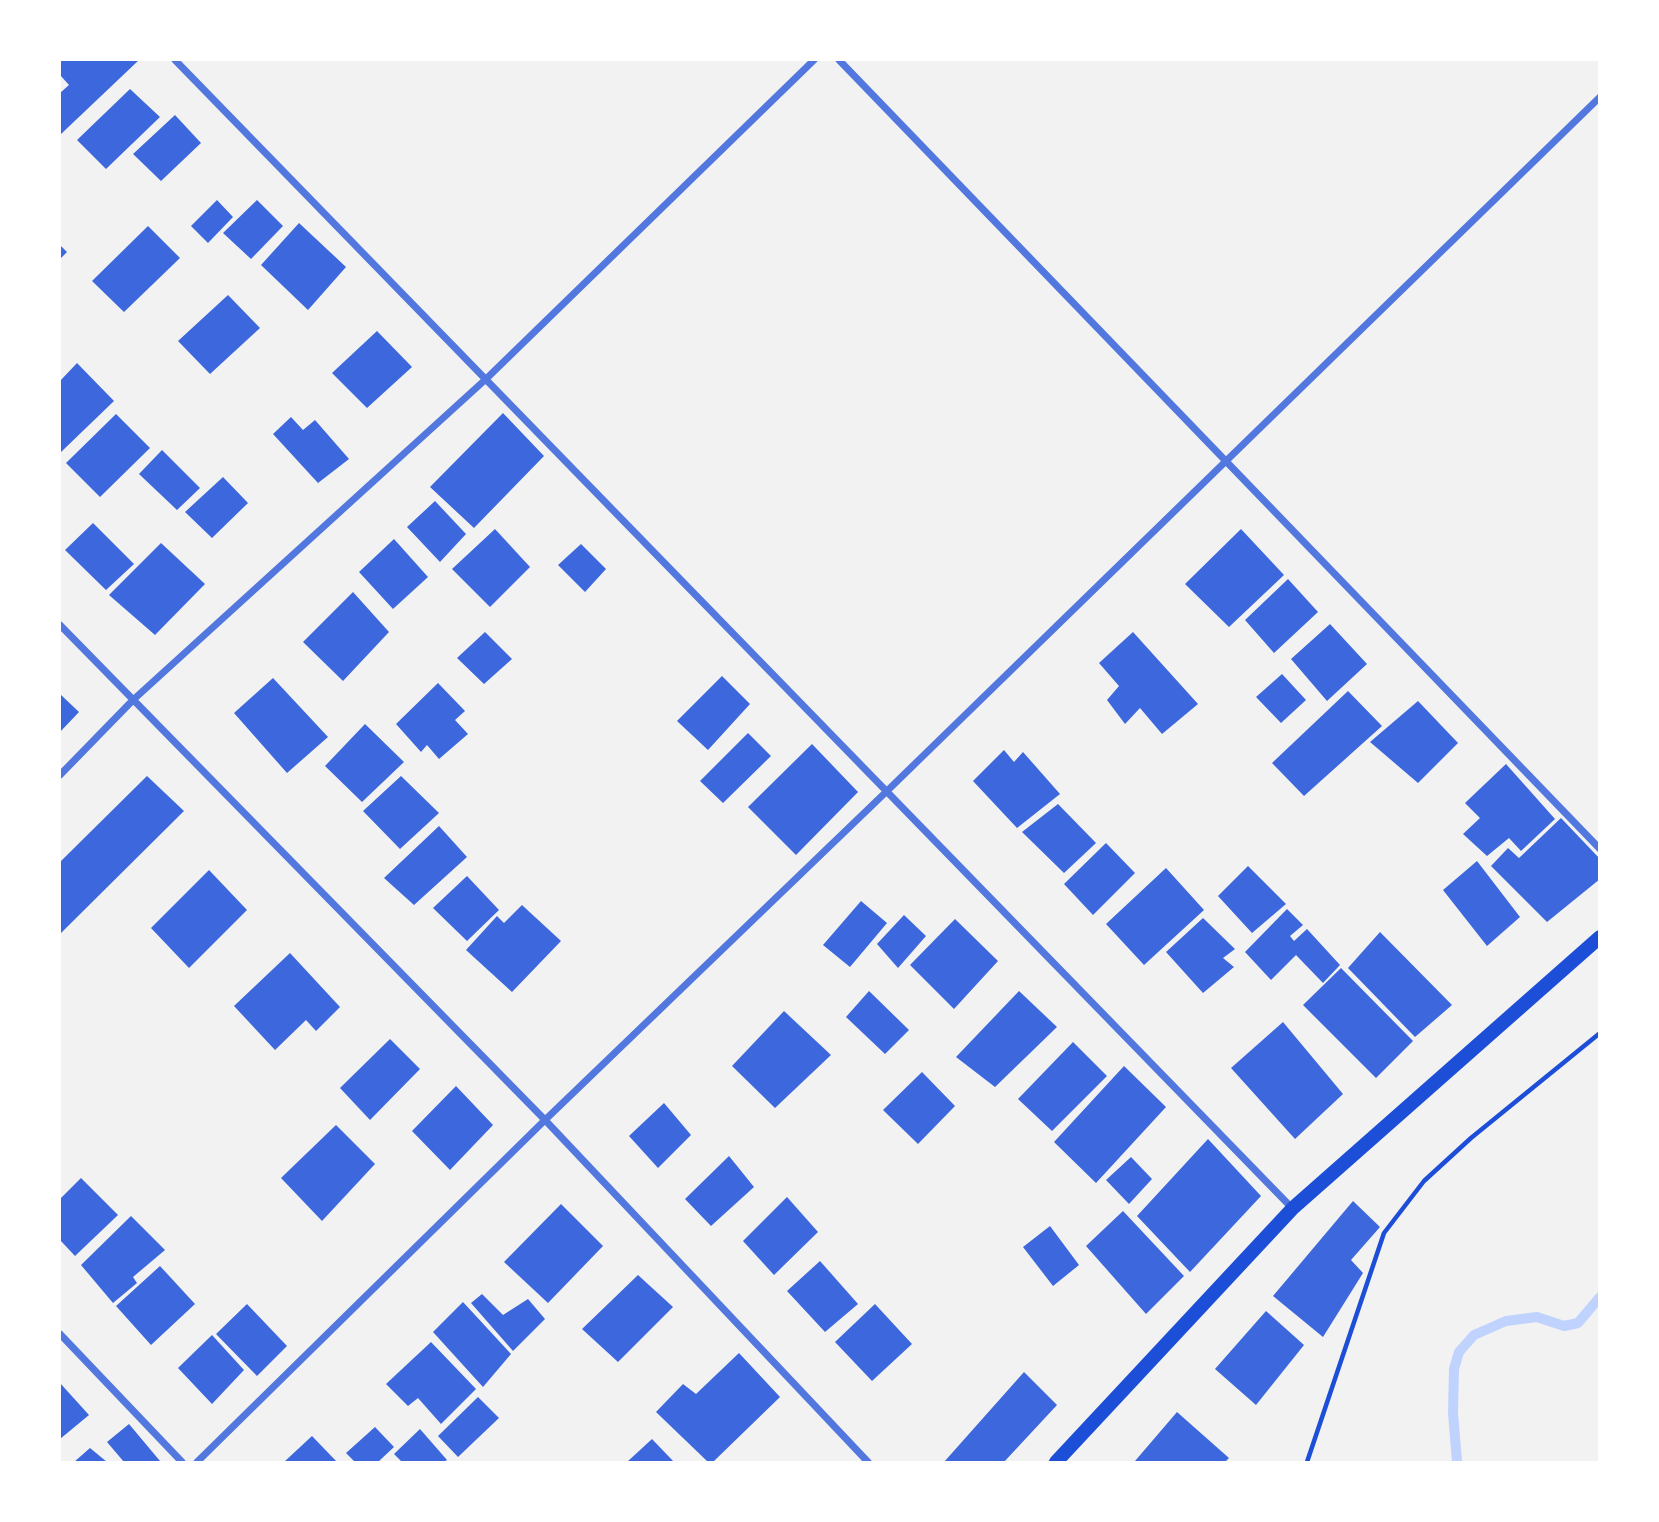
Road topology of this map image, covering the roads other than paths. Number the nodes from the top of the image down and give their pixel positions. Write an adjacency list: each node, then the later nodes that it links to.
1 (175, 60): 5 (street)
2 (814, 60): 5 (street)
3 (839, 60): 6 (street)
4 (1600, 97): 6 (street)
5 (486, 379): 8 (street); 10 (street)
6 (1226, 461): 10 (street); 11 (street)
7 (60, 625): 8 (street)
8 (133, 700): 9 (street); 13 (street)
9 (60, 775)
10 (887, 791): 13 (street); 14 (street)
11 (1600, 849)
12 (1600, 937): 14 (main road)
13 (545, 1120): 17 (street); 18 (street)
14 (1293, 1208): 19 (main road)
15 (60, 1334): 16 (street)
16 (182, 1462)
17 (197, 1462)
18 (868, 1462)
19 (1056, 1462)

